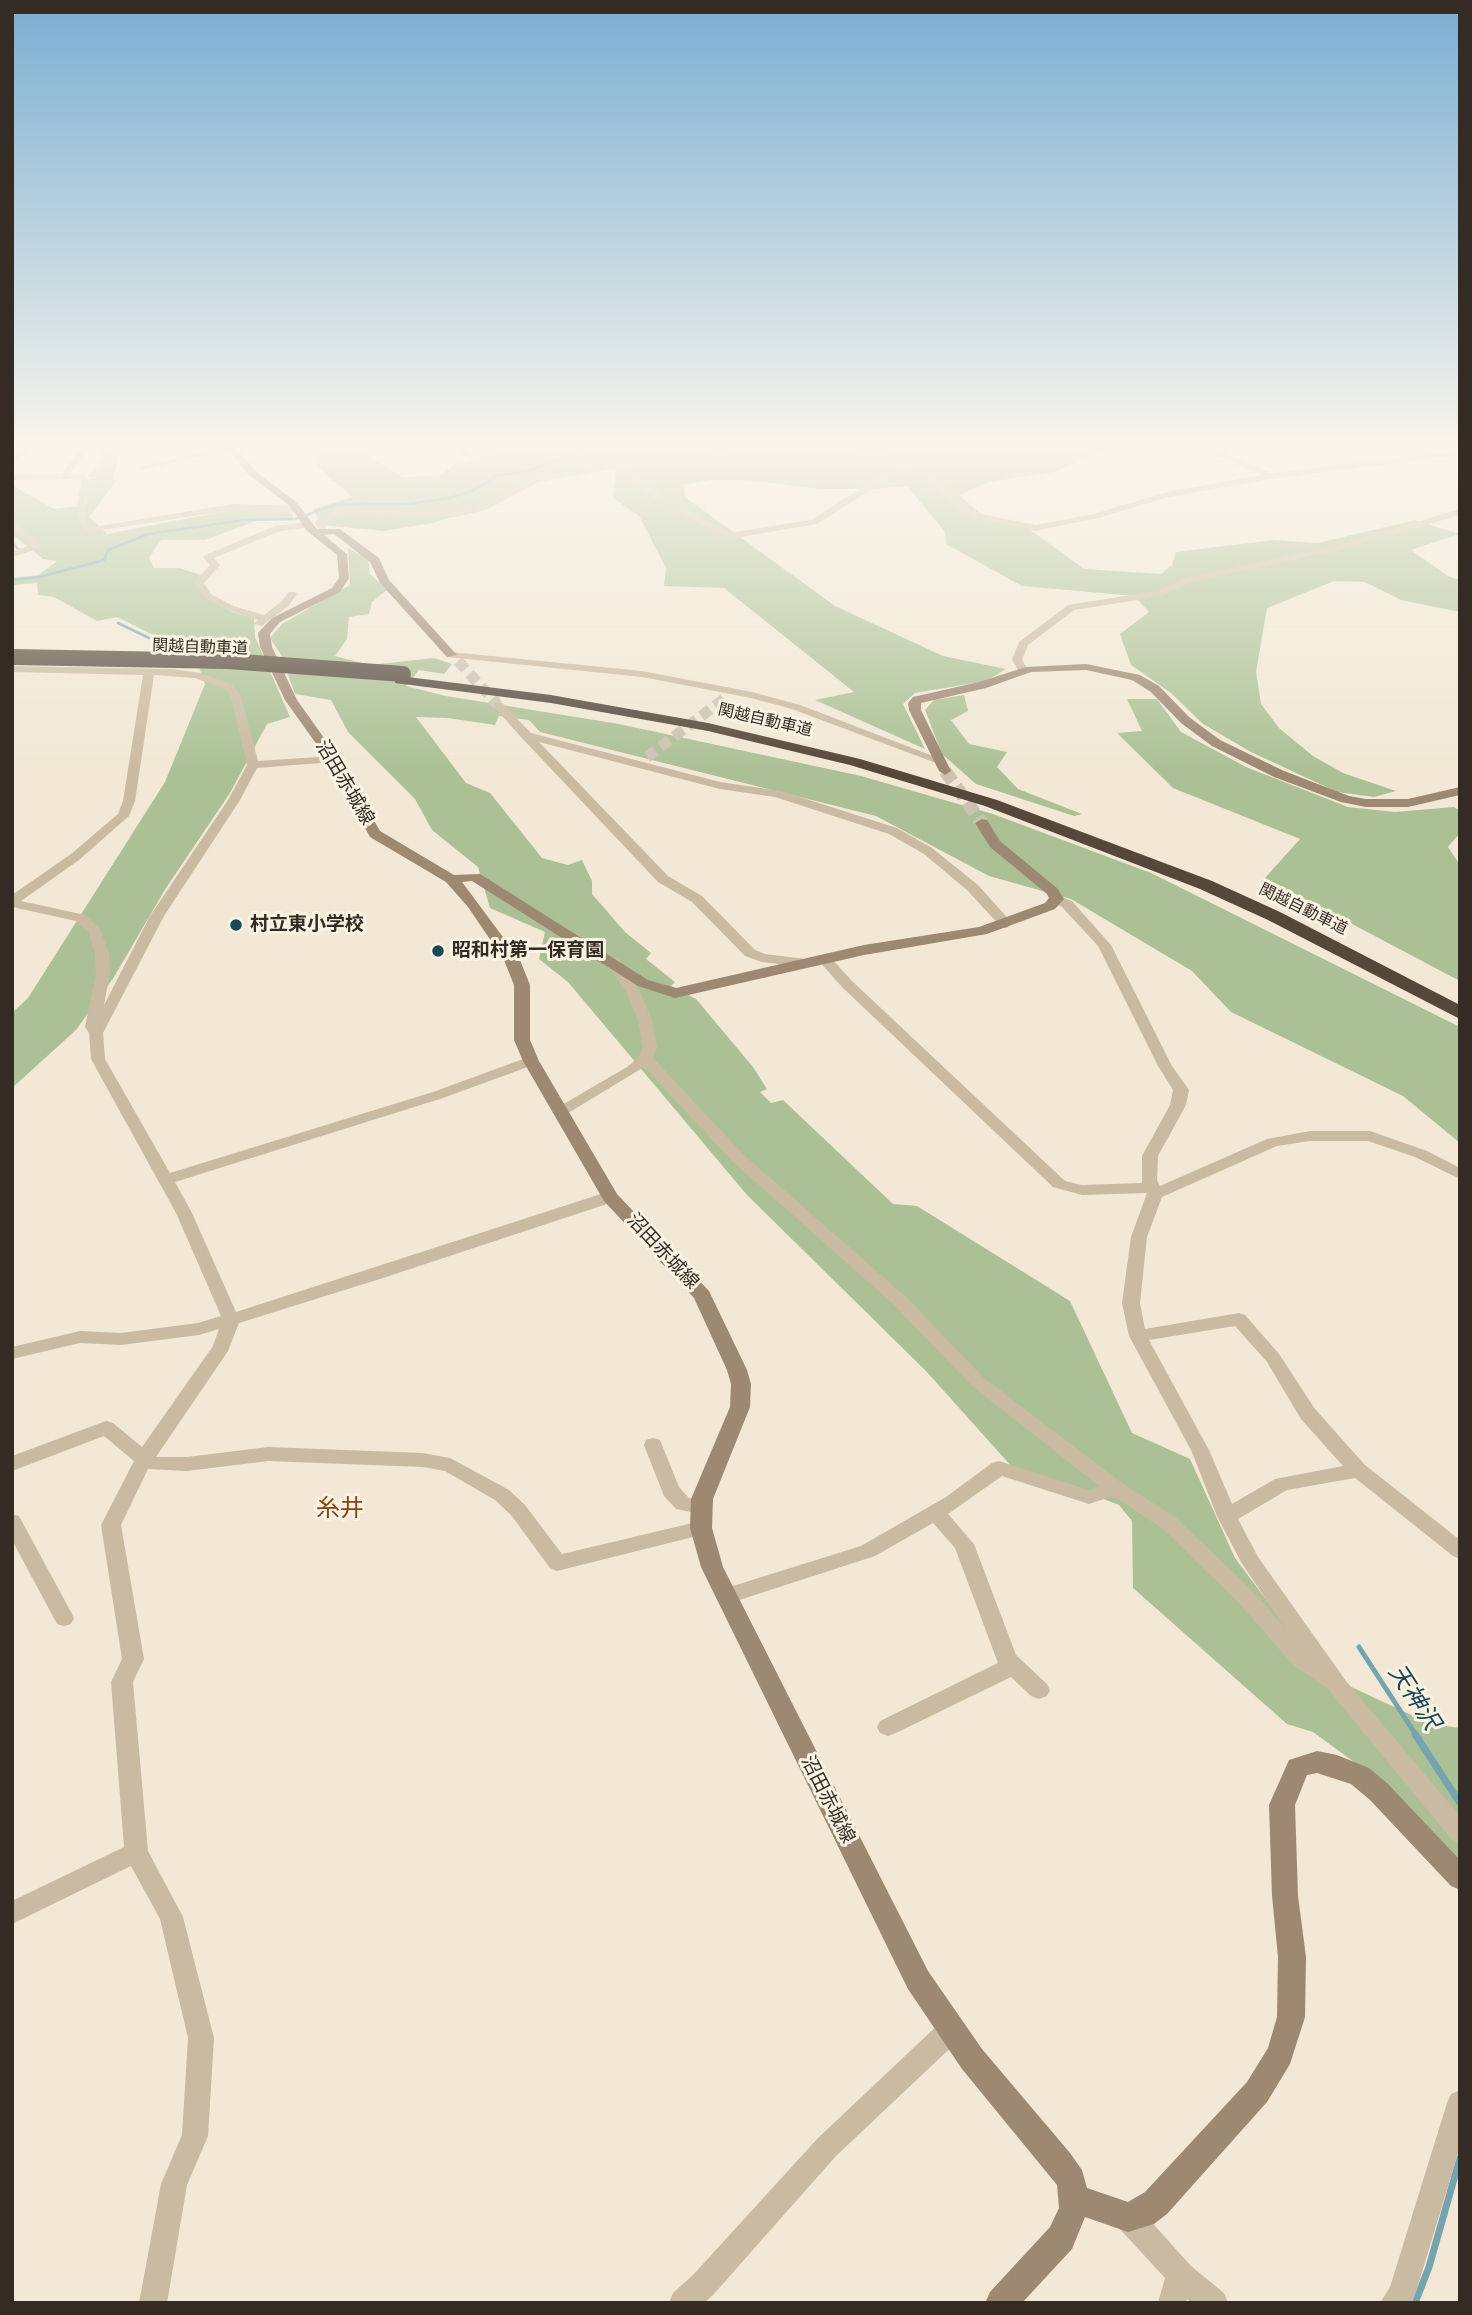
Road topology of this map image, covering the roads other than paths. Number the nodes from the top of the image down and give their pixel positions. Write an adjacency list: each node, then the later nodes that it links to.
1 (220, 552): 6 (street)
2 (340, 552): 6 (main road)
3 (364, 552): 8 (main road)
4 (1317, 552): 11 (street)
5 (292, 594): 6 (street)
6 (265, 623): 16 (main road, 沼田赤城線)
7 (12, 657): 13 (highway, 関越自動車道, bridge)
8 (455, 658): 18 (street)
9 (12, 663): 13 (highway, 関越自動車道)
10 (12, 669): 12 (street)
11 (1024, 671): 18 (main road); 19 (main road)
12 (149, 672): 17 (street); 23 (street)
13 (402, 677): 28 (highway, 関越自動車道); 29 (highway, 関越自動車道)
14 (498, 705): 15 (street)
15 (525, 735): 24 (street); 27 (street)
16 (333, 759): 17 (street); 21 (main road, 沼田赤城線)
17 (253, 765): 30 (street)
18 (943, 766)
19 (1460, 791)
20 (982, 823): 22 (main road)
21 (451, 880): 26 (main road); 32 (main road, 沼田赤城線)
22 (1058, 899): 24 (main road); 36 (street)
23 (12, 902): 30 (street)
24 (1006, 924): 25 (main road)
25 (824, 959): 27 (main road); 36 (street)
26 (614, 962): 27 (main road); 31 (street)
27 (805, 963)
28 (1460, 1000)
29 (1460, 1013)
30 (96, 1033): 35 (street)
31 (645, 1059): 33 (street); 45 (street)
32 (531, 1062): 33 (main road, 沼田赤城線); 35 (street)
33 (560, 1112): 37 (main road, 沼田赤城線)
34 (1460, 1174): 36 (street)
35 (165, 1180): 38 (street)
36 (1153, 1191): 39 (street)
37 (610, 1197): 38 (street); 48 (main road, 沼田赤城線)
38 (231, 1320): 40 (street); 42 (street)
39 (1138, 1336): 44 (street); 47 (street)
40 (12, 1353)
41 (653, 1445): 48 (street)
42 (144, 1459): 43 (street); 48 (street); 58 (street)
43 (12, 1464)
44 (1358, 1470): 47 (street); 50 (street)
45 (1115, 1488): 46 (street); 54 (street)
46 (934, 1513): 51 (street); 53 (street)
47 (1227, 1517): 54 (street)
48 (701, 1518): 51 (main road, 沼田赤城線)
49 (12, 1521): 52 (street)
50 (1460, 1551)
51 (727, 1596): 61 (main road, 沼田赤城線)
52 (64, 1618)
53 (1013, 1666): 55 (street); 56 (street)
54 (1338, 1688): 57 (street)
55 (1039, 1690)
56 (888, 1727)
57 (1460, 1833)
58 (136, 1852): 60 (street); 66 (street)
59 (1460, 1878): 64 (main road)
60 (12, 1913)
61 (951, 2030): 63 (main road, 沼田赤城線); 67 (street)
62 (1460, 2103): 71 (street)
63 (1075, 2199): 64 (main road); 68 (main road)
64 (1128, 2217): 65 (street)
65 (1181, 2276): 69 (street); 70 (street)
66 (153, 2303)
67 (683, 2303)
68 (1001, 2303)
69 (1172, 2303)
70 (1213, 2303)
71 (1394, 2303)

